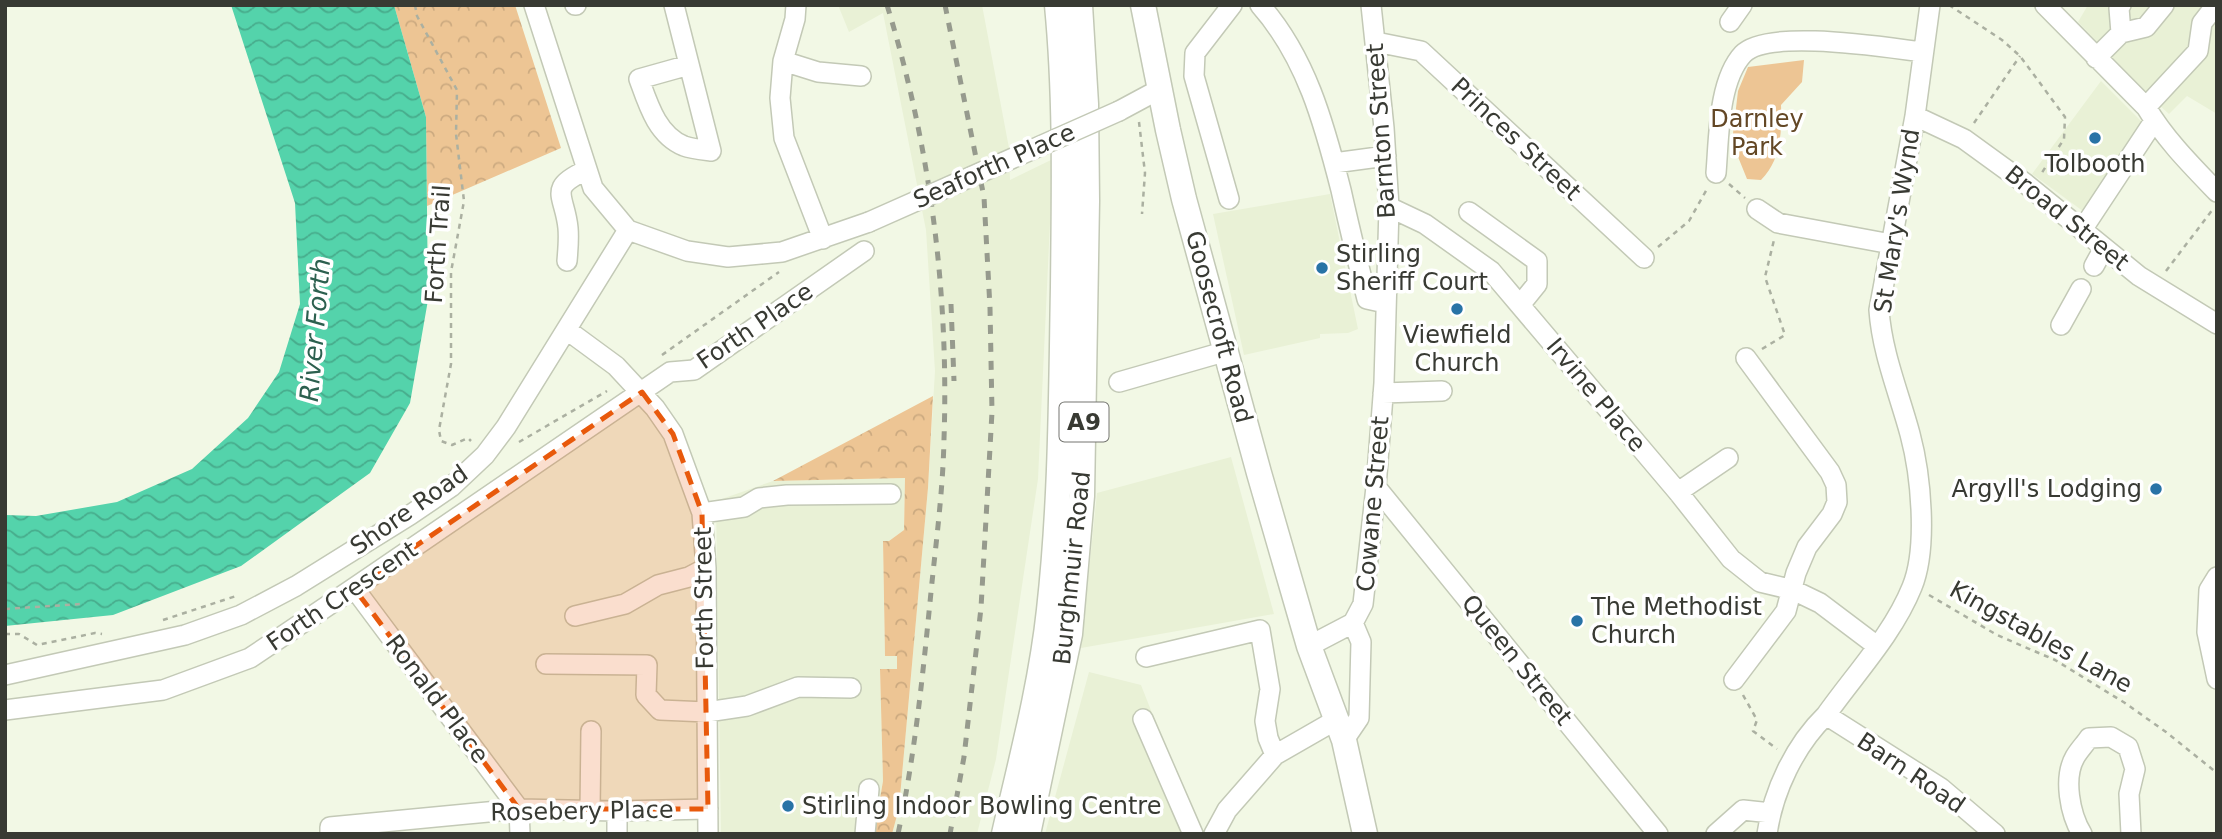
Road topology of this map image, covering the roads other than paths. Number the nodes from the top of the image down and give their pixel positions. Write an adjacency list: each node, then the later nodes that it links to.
1 (534, 5): 29 (street)
2 (674, 5): 22 (street)
3 (1058, 5): 94 (main road, Burghmuir Road / A9)
4 (1080, 5): 95 (main road, Burghmuir Road / A9)
5 (1143, 5): 24 (main road, Goosecroft Road)
6 (1232, 5): 32 (street)
7 (1260, 5): 28 (street)
8 (1371, 5): 18 (street, Barnton Street)
9 (1742, 5): 16 (street)
10 (1930, 5): 19 (street, St Mary's Wynd)
11 (2045, 5): 20 (street)
12 (2121, 5): 17 (street)
13 (2164, 5): 17 (street)
14 (2216, 5): 25 (street)
15 (790, 10): 21 (street)
16 (1730, 22)
17 (2121, 33): 20 (street)
18 (1376, 42): 27 (street, Barnton Street); 42 (street, Princes Street)
19 (1924, 44): 26 (street, St Mary's Wynd); 30 (street)
20 (2096, 58): 25 (street)
21 (783, 61): 23 (street); 38 (street)
22 (689, 65): 22 (street)
23 (861, 76)
24 (1160, 89): 38 (street, Seaforth Place, bridge); 51 (main road, Goosecroft Road)
25 (2150, 114): 31 (street); 37 (street)
26 (1915, 116): 37 (street, Broad Street); 39 (street, St Mary's Wynd)
27 (1387, 156): 28 (street); 33 (street, Barnton Street)
28 (1334, 163): 46 (street)
29 (587, 170): 36 (street); 43 (street)
30 (1716, 173)
31 (2217, 192)
32 (1229, 199)
33 (1389, 207): 46 (street, Barnton Street); 47 (street, Irvine Place)
34 (1757, 209): 39 (street)
35 (1469, 212): 47 (street)
36 (628, 230): 38 (street); 50 (street, Shore Road)
37 (2082, 230): 40 (street, Broad Street)
38 (823, 239)
39 (1891, 244): 69 (street, St Mary's Wynd)
40 (2104, 248): 44 (street); 48 (street, Broad Street)
41 (864, 251): 54 (street, Forth Place)
42 (1644, 258)
43 (567, 261)
44 (2094, 267)
45 (2081, 289): 49 (street)
46 (1376, 301): 55 (street, Barnton Street)
47 (1520, 305): 59 (street, Irvine Place)
48 (2217, 324)
49 (2061, 325)
50 (567, 330): 54 (street, Forth Street); 72 (street, Shore Road)
51 (1227, 351): 53 (street); 68 (main road, Goosecroft Road)
52 (1746, 358): 65 (street)
53 (1119, 382)
54 (636, 385): 61 (street, Forth Street); 64 (street, Forth Crescent)
55 (1383, 388): 56 (street); 58 (street, Cowane Street)
56 (1442, 391)
57 (1728, 458): 59 (street)
58 (1376, 487): 67 (street, Cowane Street); 99 (street, Queen Street)
59 (1678, 492): 65 (street, Irvine Place)
60 (891, 494): 61 (street)
61 (702, 513): 62 (street, Forth Street)
62 (706, 568): 66 (street); 77 (street, Forth Street)
63 (2217, 577): 73 (street)
64 (354, 589): 76 (street, Forth Crescent); 84 (street, Ronald Place)
65 (1793, 590): 69 (street, Irvine Place); 74 (street)
66 (575, 616)
67 (1353, 623): 68 (street, Cowane Street); 80 (street, Cowane Street)
68 (1309, 646): 80 (main road)
69 (1877, 646): 78 (street, St Mary's Wynd)
70 (1146, 657): 82 (street)
71 (546, 664): 77 (street)
72 (5, 676)
73 (2217, 679)
74 (1734, 680)
75 (851, 688): 77 (street)
76 (5, 710)
77 (707, 712): 85 (street, Forth Street)
78 (1826, 715): 88 (street, St Mary's Wynd); 101 (street, Barn Road)
79 (1143, 719): 96 (street)
80 (1340, 730): 82 (street); 98 (main road)
81 (591, 731): 86 (street)
82 (1275, 755): 97 (street)
83 (869, 789): 93 (street)
84 (519, 809): 86 (street, Rosebery Place); 89 (street, Rosebery Place); 90 (street)
85 (708, 809): 87 (street, Rosebery Place); 92 (street, Forth Street)
86 (590, 810): 87 (street, Rosebery Place)
87 (617, 811): 91 (street)
88 (1771, 826): 100 (street)
89 (330, 830)
90 (520, 834)
91 (617, 834)
92 (708, 834)
93 (865, 834)
94 (1004, 834)
95 (1028, 834)
96 (1193, 834)
97 (1214, 834)
98 (1365, 834)
99 (1658, 834)
100 (1716, 834)
101 (1995, 834)
102 (2082, 834): 103 (street)
103 (2131, 834)

